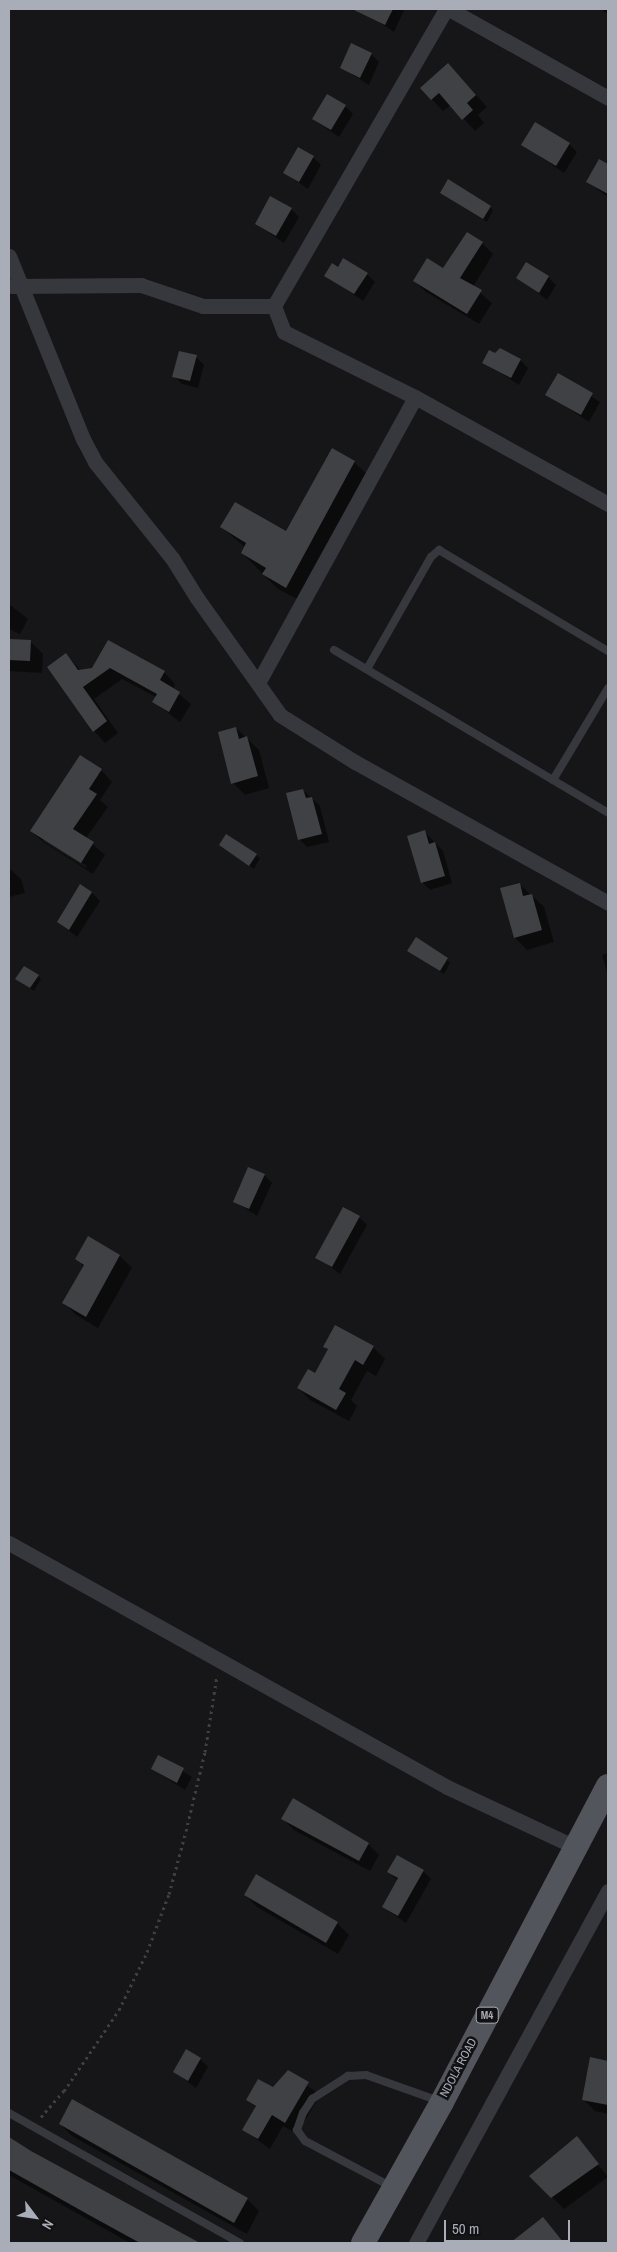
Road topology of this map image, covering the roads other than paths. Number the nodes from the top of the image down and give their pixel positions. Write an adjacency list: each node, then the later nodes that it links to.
1 (448, 9): 2 (street); 5 (street)
2 (608, 98)
3 (9, 256): 4 (street)
4 (14, 286): 5 (street); 11 (street)
5 (274, 306): 6 (street)
6 (414, 396): 7 (street); 11 (street)
7 (608, 504)
8 (334, 650): 10 (lane)
9 (608, 650): 10 (lane)
10 (367, 669): 13 (lane)
11 (258, 683): 15 (street)
12 (608, 688): 13 (lane)
13 (553, 780): 14 (lane)
14 (608, 813)
15 (608, 903)
16 (9, 1542): 18 (street)
17 (608, 1786): 18 (main road, NDOLA ROAD / M4)
18 (575, 1847): 20 (main road, NDOLA ROAD / M4)
19 (608, 1891): 25 (street)
20 (442, 2102): 22 (main road, NDOLA ROAD / M4); 22 (lane)
21 (9, 2113): 23 (lane)
22 (394, 2188): 24 (main road, NDOLA ROAD / M4)
23 (240, 2243)
24 (363, 2243)
25 (416, 2243)

